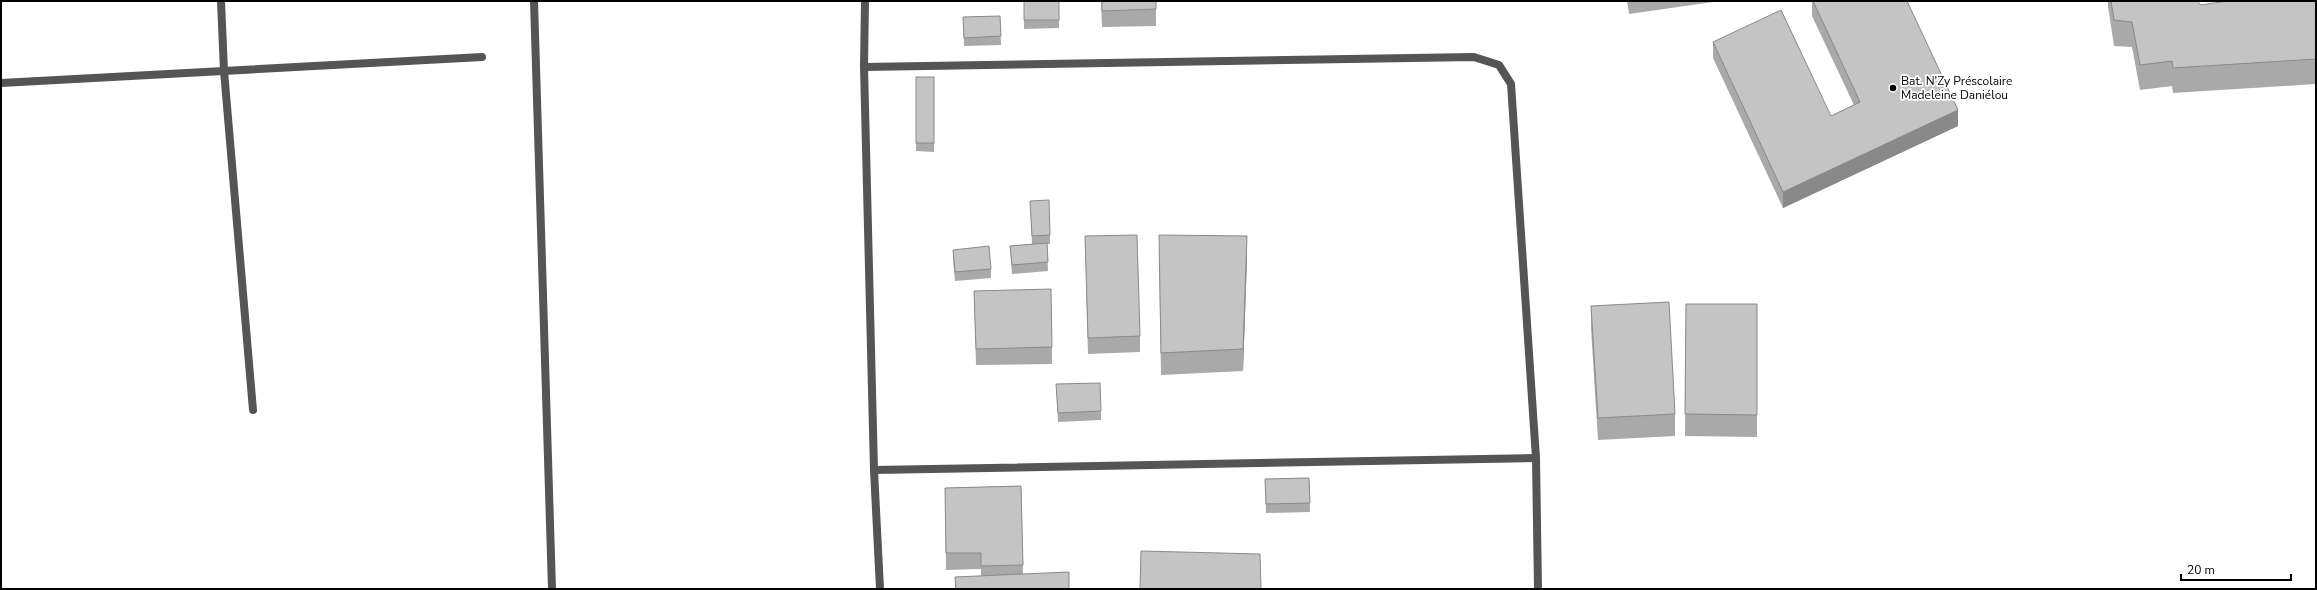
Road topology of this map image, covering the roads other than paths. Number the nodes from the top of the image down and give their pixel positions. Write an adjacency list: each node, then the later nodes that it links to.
1 (221, 1): 6 (street)
2 (534, 1): 11 (street)
3 (865, 1): 5 (street)
4 (482, 57): 6 (street)
5 (864, 67): 9 (street); 10 (street)
6 (224, 71): 7 (street); 8 (street)
7 (1, 83)
8 (253, 410)
9 (1536, 458): 10 (street); 13 (street)
10 (874, 470): 12 (street)
11 (552, 589)
12 (880, 589)
13 (1538, 589)

